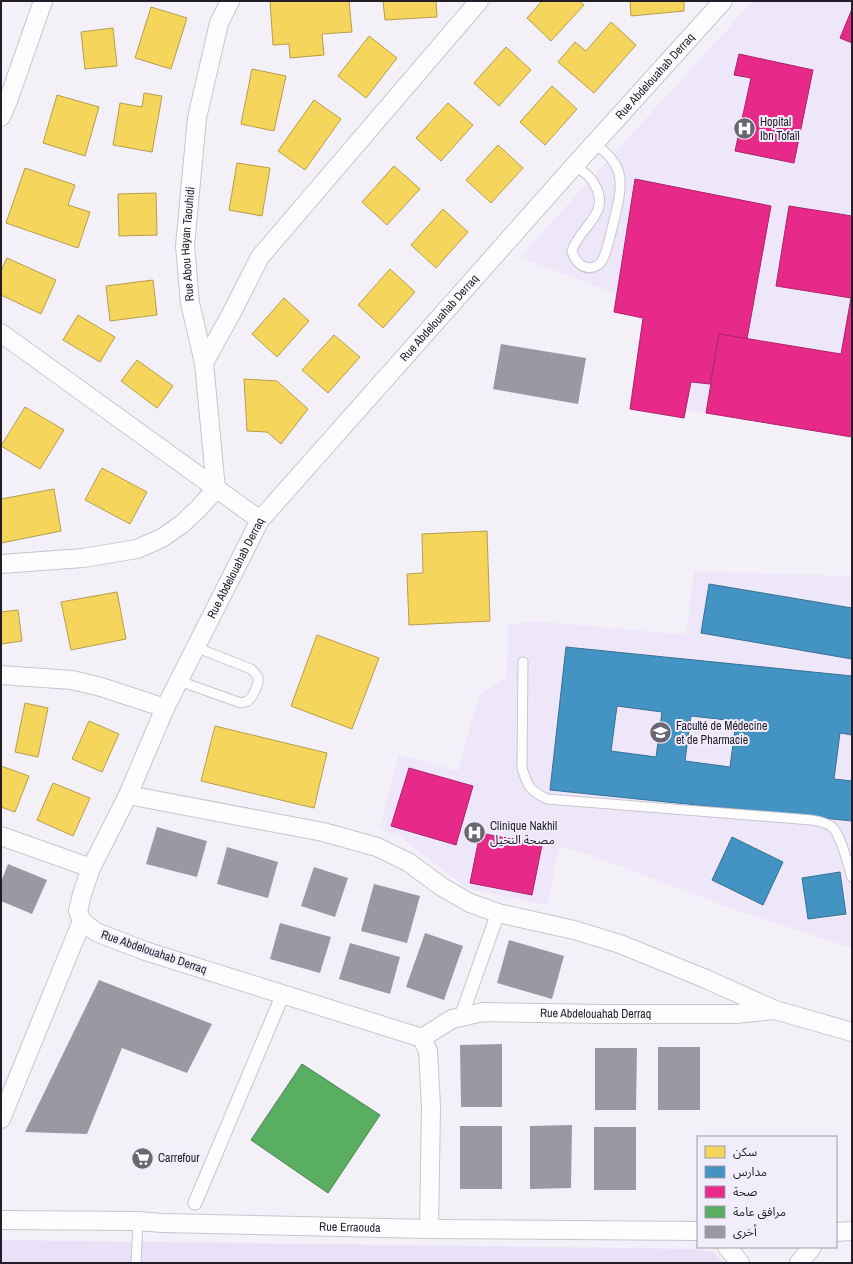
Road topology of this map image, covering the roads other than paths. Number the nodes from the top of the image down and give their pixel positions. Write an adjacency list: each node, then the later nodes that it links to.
1 (43, 1): 5 (street)
2 (230, 1): 9 (street, Rue Abou Hayan Taouhidi)
3 (479, 1): 9 (street)
4 (723, 1): 6 (street, Rue Abdelouahab Derraq)
5 (1, 117)
6 (595, 144): 7 (street, Rue Abdelouahab Derraq); 7 (lane)
7 (574, 166): 11 (street, Rue Abdelouahab Derraq)
8 (1, 334): 10 (street)
9 (204, 363): 10 (street, Rue Abou Hayan Taouhidi)
10 (216, 489): 11 (street); 12 (street)
11 (260, 520): 13 (street, Rue Abdelouahab Derraq)
12 (1, 564)
13 (195, 647): 16 (street, Rue Abdelouahab Derraq); 16 (lane)
14 (523, 662): 21 (lane)
15 (1, 675): 17 (street)
16 (179, 681): 17 (street, Rue Abdelouahab Derraq)
17 (165, 708): 18 (street, Rue Abdelouahab Derraq)
18 (128, 795): 20 (street, Rue Abdelouahab Derraq); 22 (street)
19 (1, 836): 20 (street)
20 (91, 868): 23 (street, Rue Abdelouahab Derraq)
21 (852, 877)
22 (498, 913): 25 (street); 26 (street)
23 (82, 921): 24 (street, Rue Abdelouahab Derraq); 29 (street)
24 (283, 994): 28 (street, Rue Abdelouahab Derraq); 30 (street)
25 (775, 1010): 26 (street, Rue Abdelouahab Derraq); 27 (street)
26 (461, 1017): 28 (street, Rue Abdelouahab Derraq)
27 (852, 1032)
28 (422, 1038): 33 (street)
29 (1, 1119)
30 (195, 1203)
31 (1, 1220): 32 (street, Rue Erraouda)
32 (138, 1221): 33 (street, Rue Erraouda); 39 (lane)
33 (429, 1229): 34 (street, Rue Erraouda)
34 (697, 1231)
35 (852, 1231): 36 (street)
36 (837, 1232)
37 (728, 1248): 40 (street)
38 (811, 1248): 41 (street)
39 (136, 1263)
40 (740, 1263)
41 (799, 1263)

